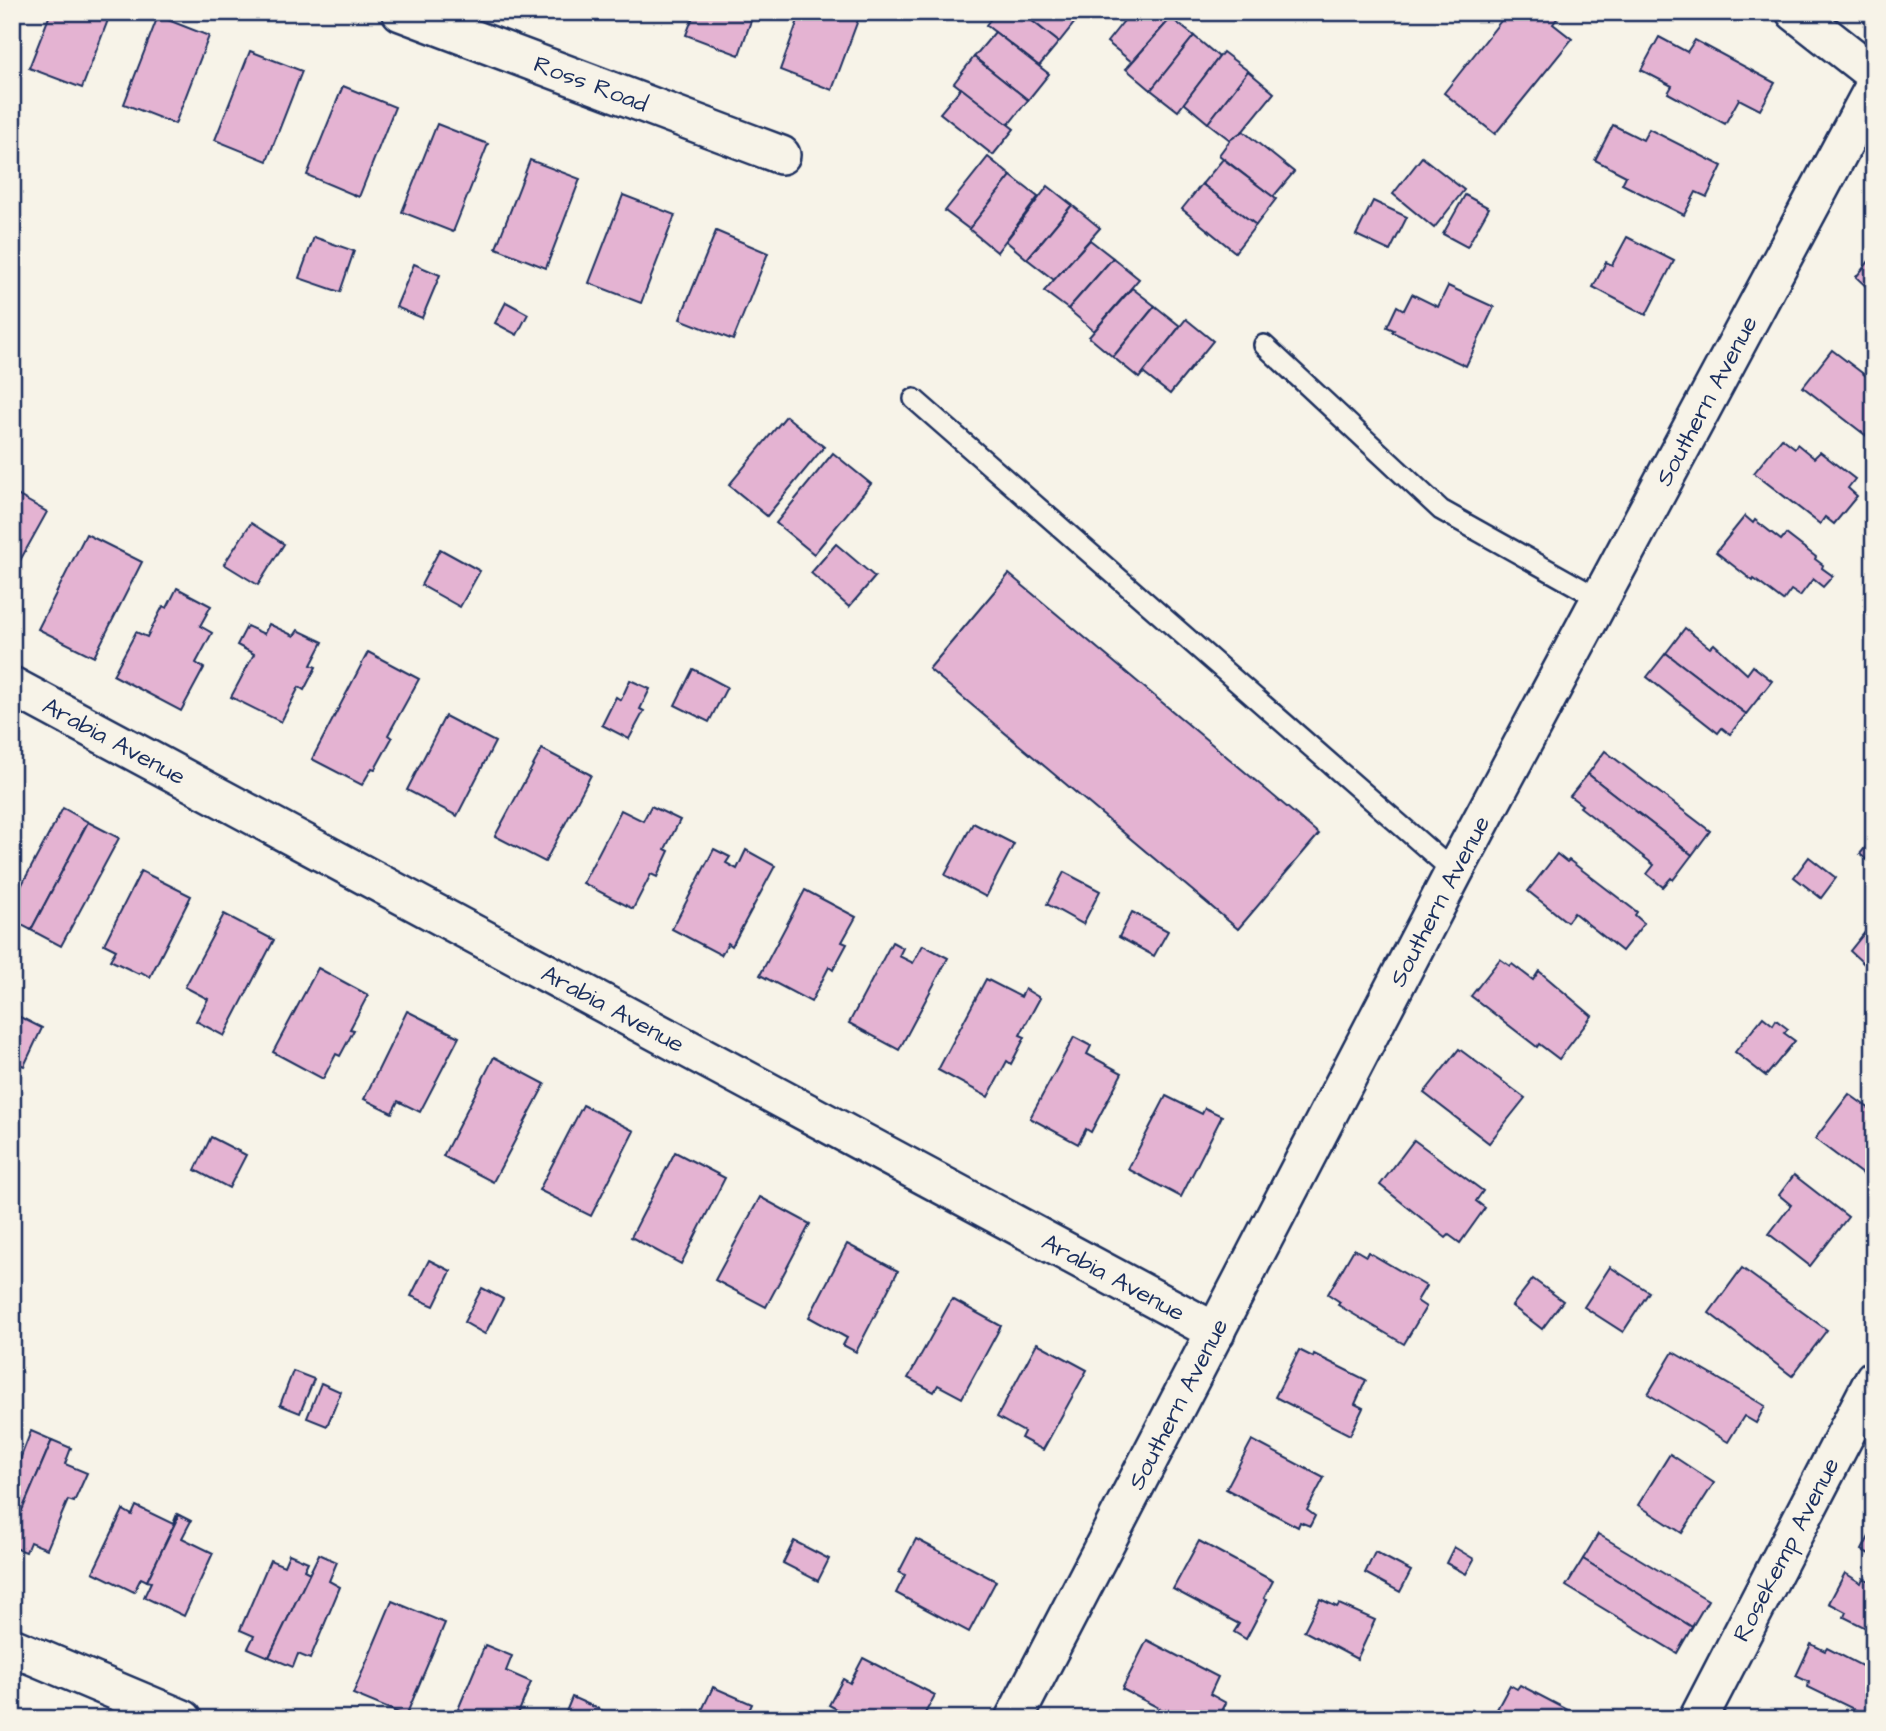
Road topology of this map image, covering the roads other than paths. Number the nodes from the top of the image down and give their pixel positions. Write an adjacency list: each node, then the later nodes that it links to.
1 (401, 12): 5 (street, Ross Road)
2 (1795, 12): 3 (street)
3 (1874, 74)
4 (1874, 87): 8 (street, Southern Avenue)
5 (781, 155)
6 (1264, 345): 8 (lane)
7 (914, 399): 10 (lane)
8 (1600, 598): 10 (street, Southern Avenue)
9 (12, 686): 11 (street, Arabia Avenue)
10 (1454, 872): 11 (street, Southern Avenue)
11 (1216, 1332): 15 (street, Southern Avenue)
12 (1874, 1379): 16 (street, Rosekemp Avenue)
13 (12, 1647): 14 (street)
14 (183, 1719)
15 (1014, 1719)
16 (1698, 1719)

